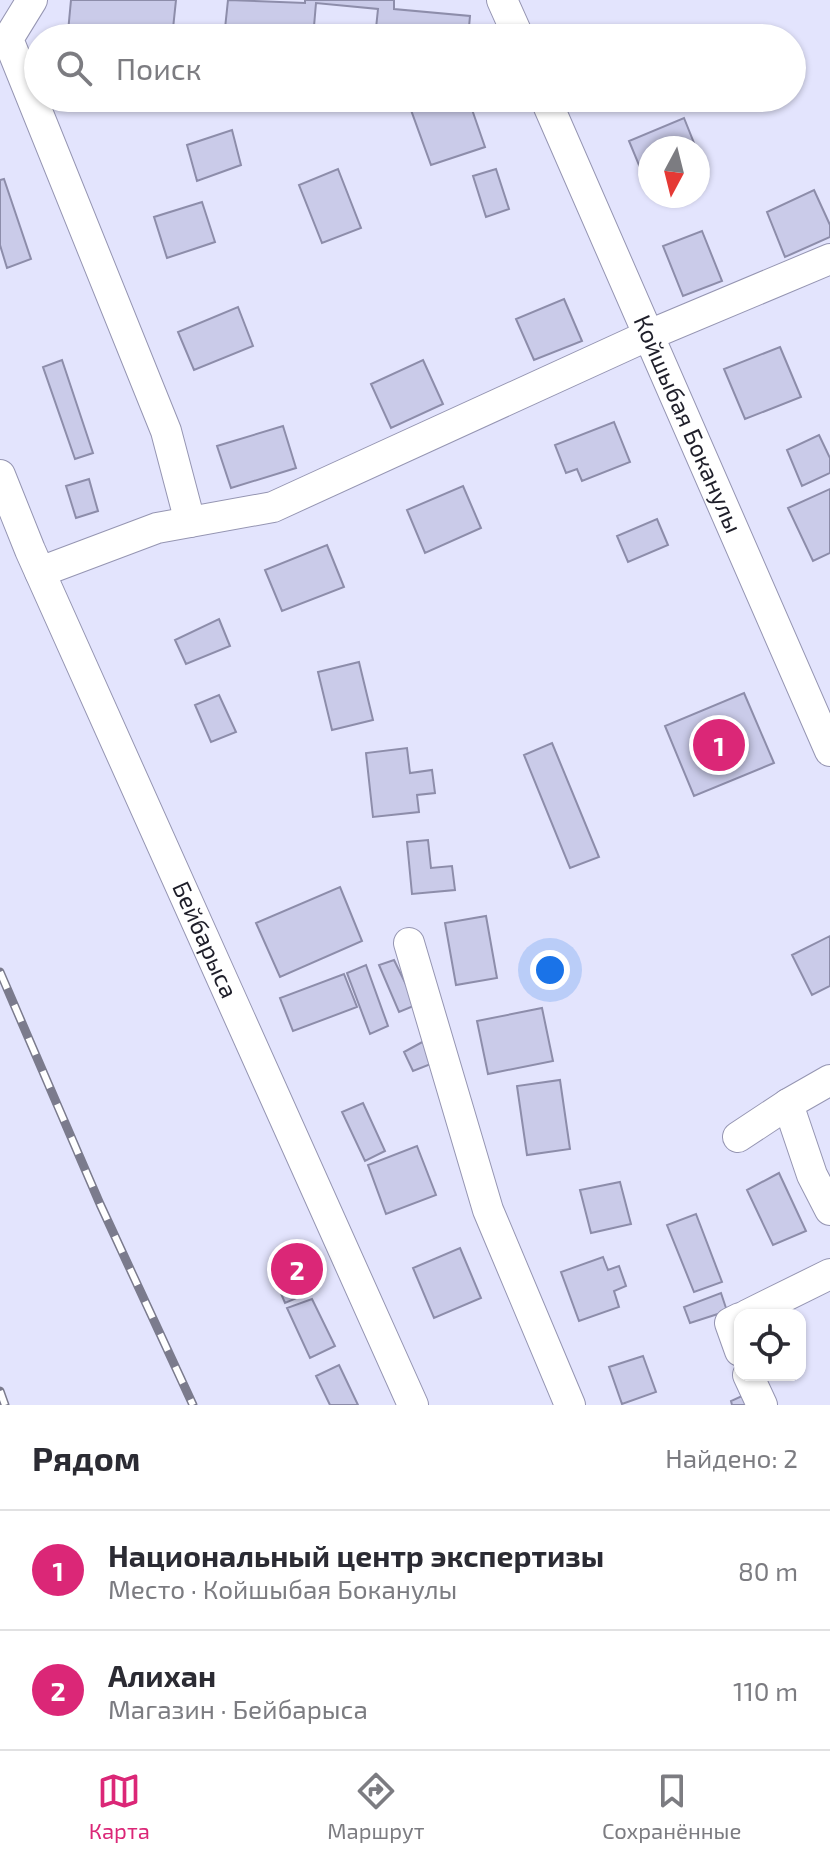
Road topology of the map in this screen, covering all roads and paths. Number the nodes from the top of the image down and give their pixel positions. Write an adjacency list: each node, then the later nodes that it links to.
1 (32, 0): 4 (street)
2 (502, 0): 3 (street)
3 (513, 24)
4 (4, 40): 5 (street)
5 (24, 88)
6 (34, 112): 11 (street)
7 (551, 112): 9 (street, Койшыбая Боканулы)
8 (830, 259): 9 (street)
9 (649, 335): 11 (street); 13 (street, Койшыбая Боканулы)
10 (0, 475): 12 (street, Бейбарыса)
11 (190, 522): 12 (street)
12 (40, 572): 22 (street, Бейбарыса)
13 (830, 751)
14 (409, 943): 23 (street)
15 (830, 1080): 16 (street)
16 (788, 1104): 17 (street); 18 (street)
17 (738, 1137)
18 (830, 1210)
19 (830, 1274): 20 (street)
20 (759, 1309)
21 (751, 1381): 24 (street)
22 (413, 1405)
23 (570, 1405)
24 (762, 1405)

